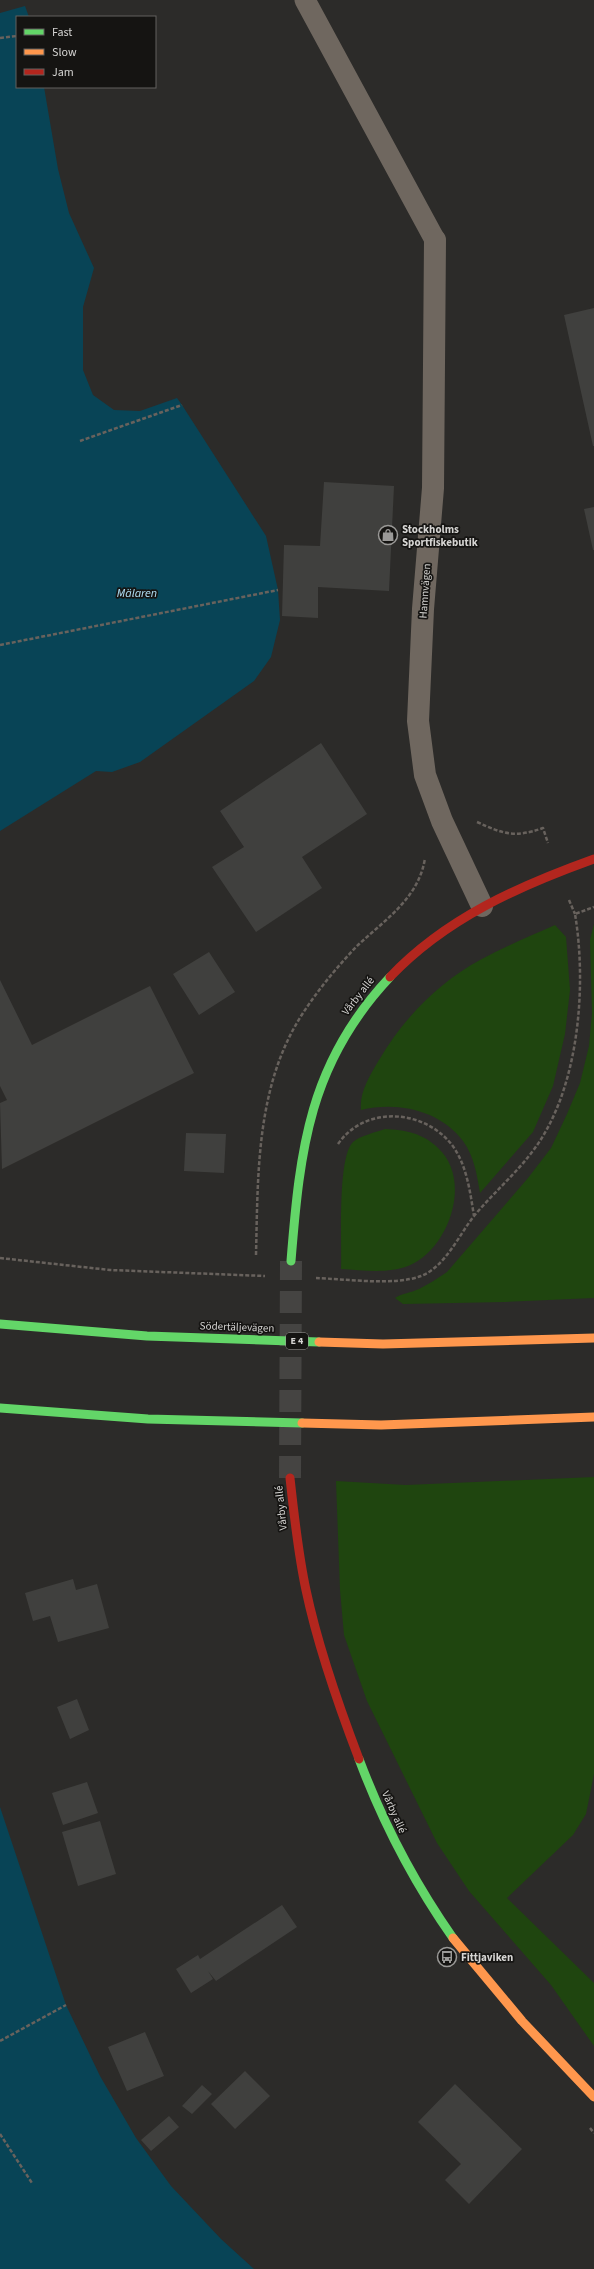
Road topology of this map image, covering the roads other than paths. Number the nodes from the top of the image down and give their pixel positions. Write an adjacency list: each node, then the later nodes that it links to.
1 (305, 0): 2 (lane)
2 (435, 240): 4 (street, Hamnvägen)
3 (594, 858): 4 (main road, Vårby allé)
4 (482, 906): 5 (main road, Vårby allé)
5 (291, 1261)
6 (0, 1324): 7 (main road, Södertäljevägen / E 4)
7 (594, 1338)
8 (0, 1408): 9 (main road)
9 (594, 1417)
10 (290, 1478): 11 (main road, Vårby allé)
11 (594, 2097)

